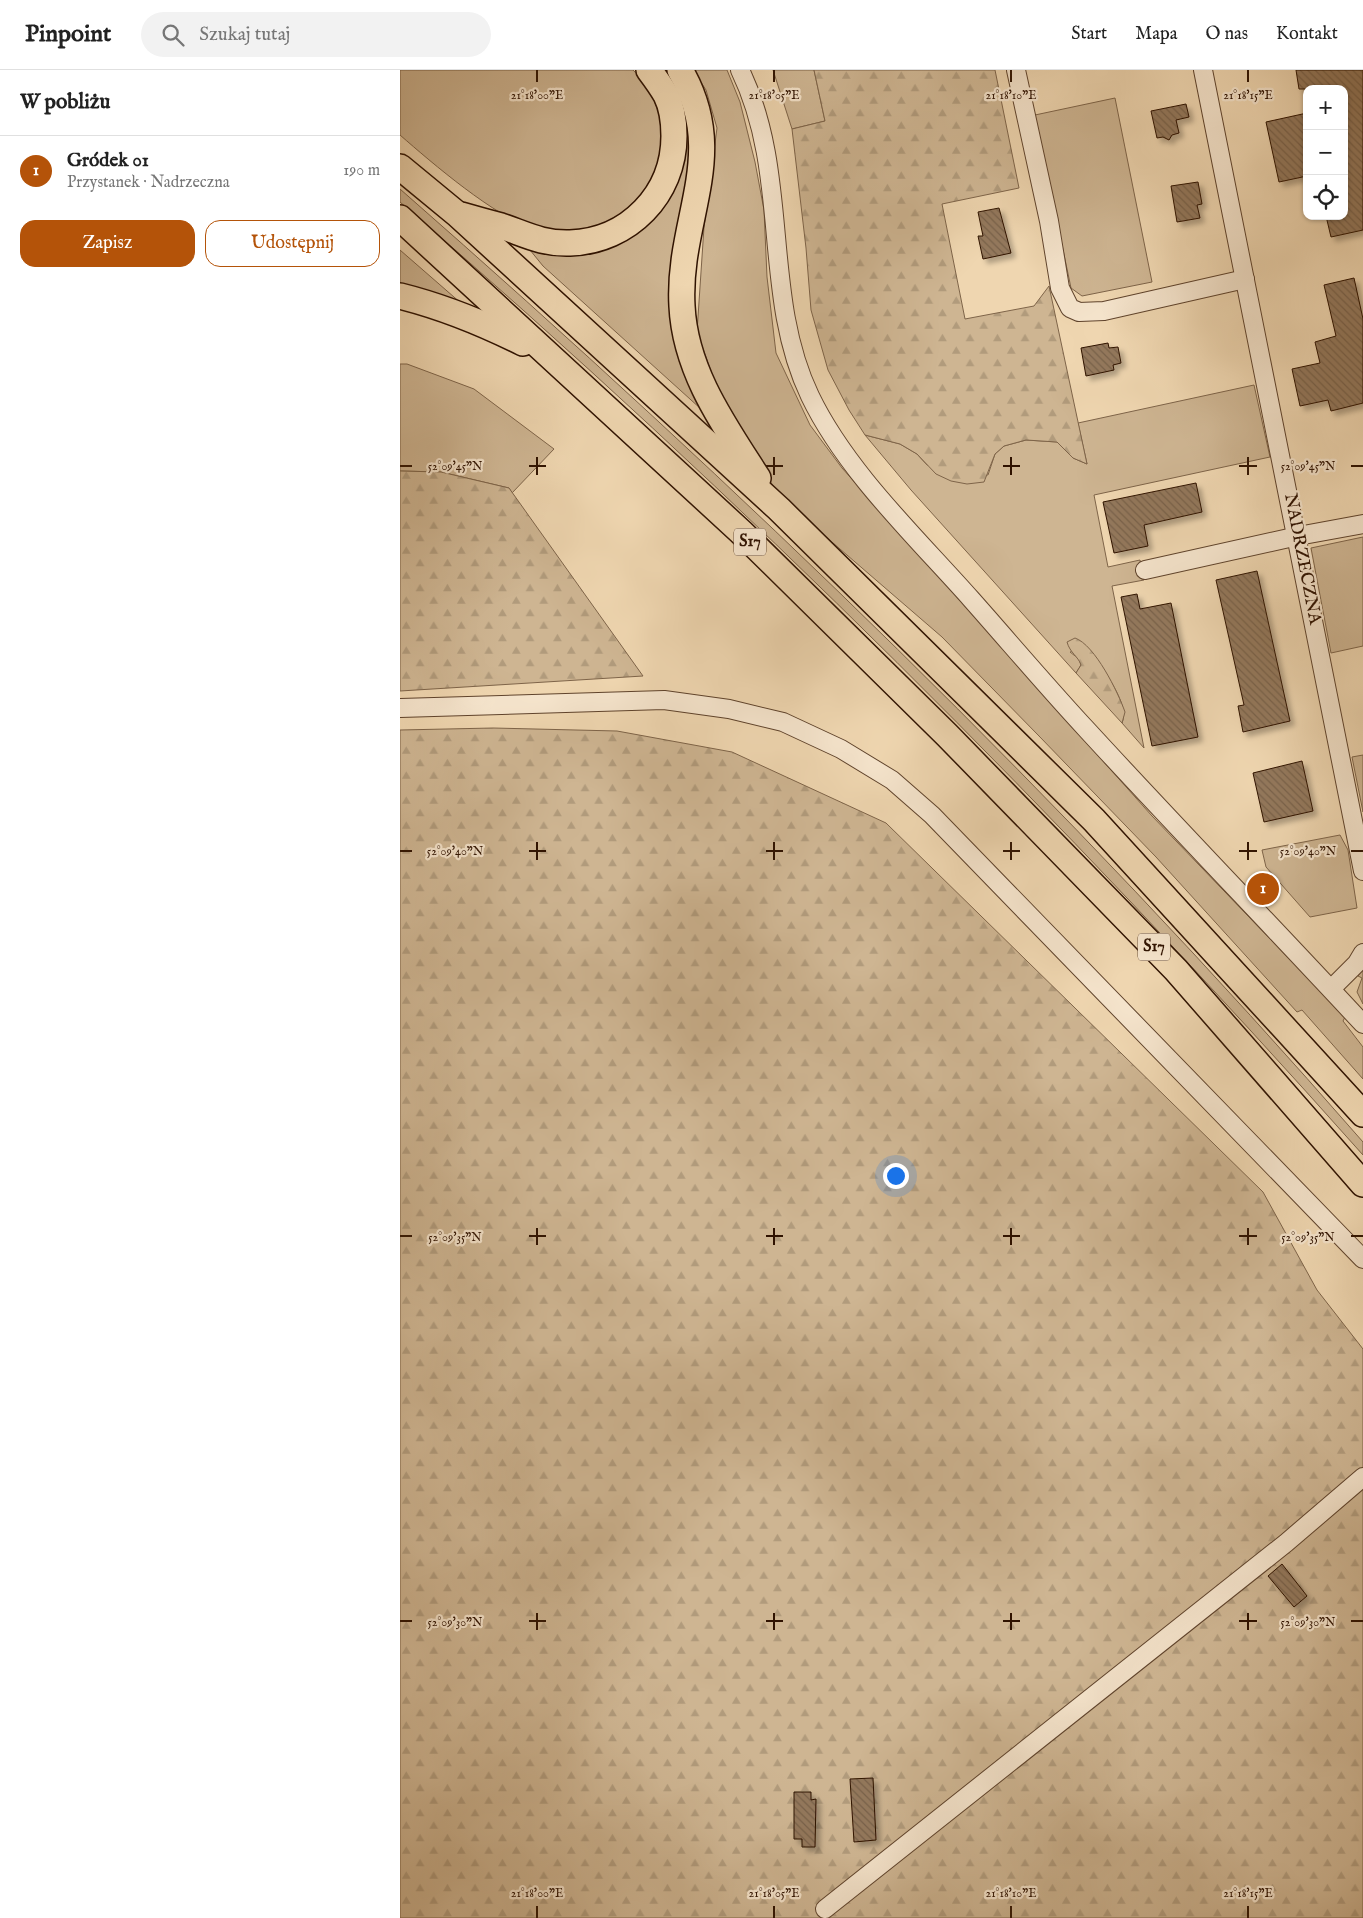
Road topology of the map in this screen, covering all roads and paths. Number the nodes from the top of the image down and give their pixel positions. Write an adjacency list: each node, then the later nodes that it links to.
1 (649, 70): 7 (highway)
2 (680, 70): 12 (highway)
3 (740, 70): 19 (street)
4 (1016, 70): 9 (street)
5 (1203, 70): 9 (street, NADRZECZNA)
6 (400, 167): 7 (highway, S17)
7 (457, 214): 12 (highway, S17)
8 (400, 218): 11 (highway, S17)
9 (1244, 279): 14 (street, NADRZECZNA)
10 (400, 296): 11 (highway)
11 (548, 355): 22 (highway, S17)
12 (779, 509): 21 (highway, S17)
13 (1363, 524): 14 (street)
14 (1298, 536): 15 (street); 17 (street, NADRZECZNA)
15 (1145, 570)
16 (400, 708): 23 (street)
17 (1363, 871)
18 (1363, 953): 19 (street)
19 (1331, 989): 20 (street)
20 (1363, 1024)
21 (1363, 1114)
22 (1363, 1184)
23 (1363, 1259)
24 (1363, 1477): 25 (street)
25 (825, 1909)

